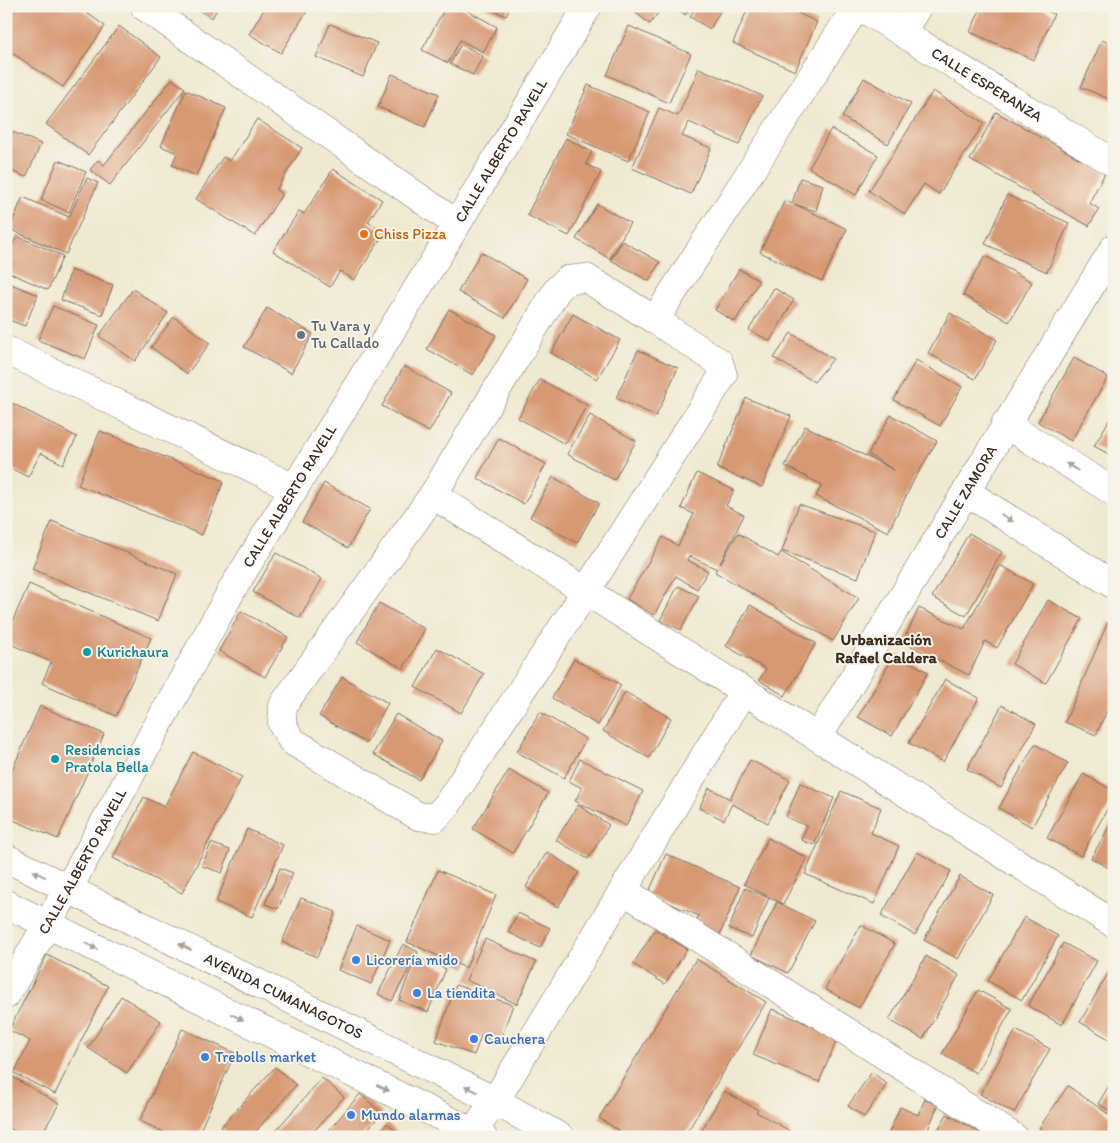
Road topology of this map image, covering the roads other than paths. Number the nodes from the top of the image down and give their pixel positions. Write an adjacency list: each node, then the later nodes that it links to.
1 (588, 6): 7 (street, CALLE ALBERTO RAVELL)
2 (858, 6): 5 (street, CALLE ESPERANZA); 9 (street)
3 (918, 6): 5 (street)
4 (144, 7): 7 (street)
5 (902, 32): 6 (street, CALLE ESPERANZA)
6 (1114, 163)
7 (457, 224): 12 (street, CALLE ALBERTO RAVELL)
8 (1114, 248): 11 (street, CALLE ZAMORA)
9 (655, 320): 15 (street); 17 (street)
10 (6, 350): 12 (street)
11 (1005, 424): 13 (street, CALLE ZAMORA); 14 (street, one-way to 11)
12 (294, 488): 21 (street, CALLE ALBERTO RAVELL)
13 (966, 492): 16 (street, one-way to 16); 19 (street, CALLE ZAMORA)
14 (1114, 492)
15 (433, 495): 17 (street); 17 (street)
16 (1114, 585)
17 (586, 592): 18 (street)
18 (744, 691): 19 (street); 22 (street)
19 (818, 737): 25 (street)
20 (6, 858): 21 (street, AVENIDA CUMANAGOTOS, one-way to 20)
21 (68, 888): 24 (street, CALLE ALBERTO RAVELL); 27 (street, AVENIDA CUMANAGOTOS, one-way to 21)
22 (624, 891): 27 (street); 30 (street)
23 (6, 904): 24 (street)
24 (47, 924): 26 (street, CALLE ALBERTO RAVELL); 28 (street, one-way to 28)
25 (1114, 924)
26 (6, 995)
27 (495, 1101): 28 (street); 29 (street, AVENIDA CUMANAGOTOS)
28 (475, 1135)
29 (560, 1137)
30 (1014, 1137)

